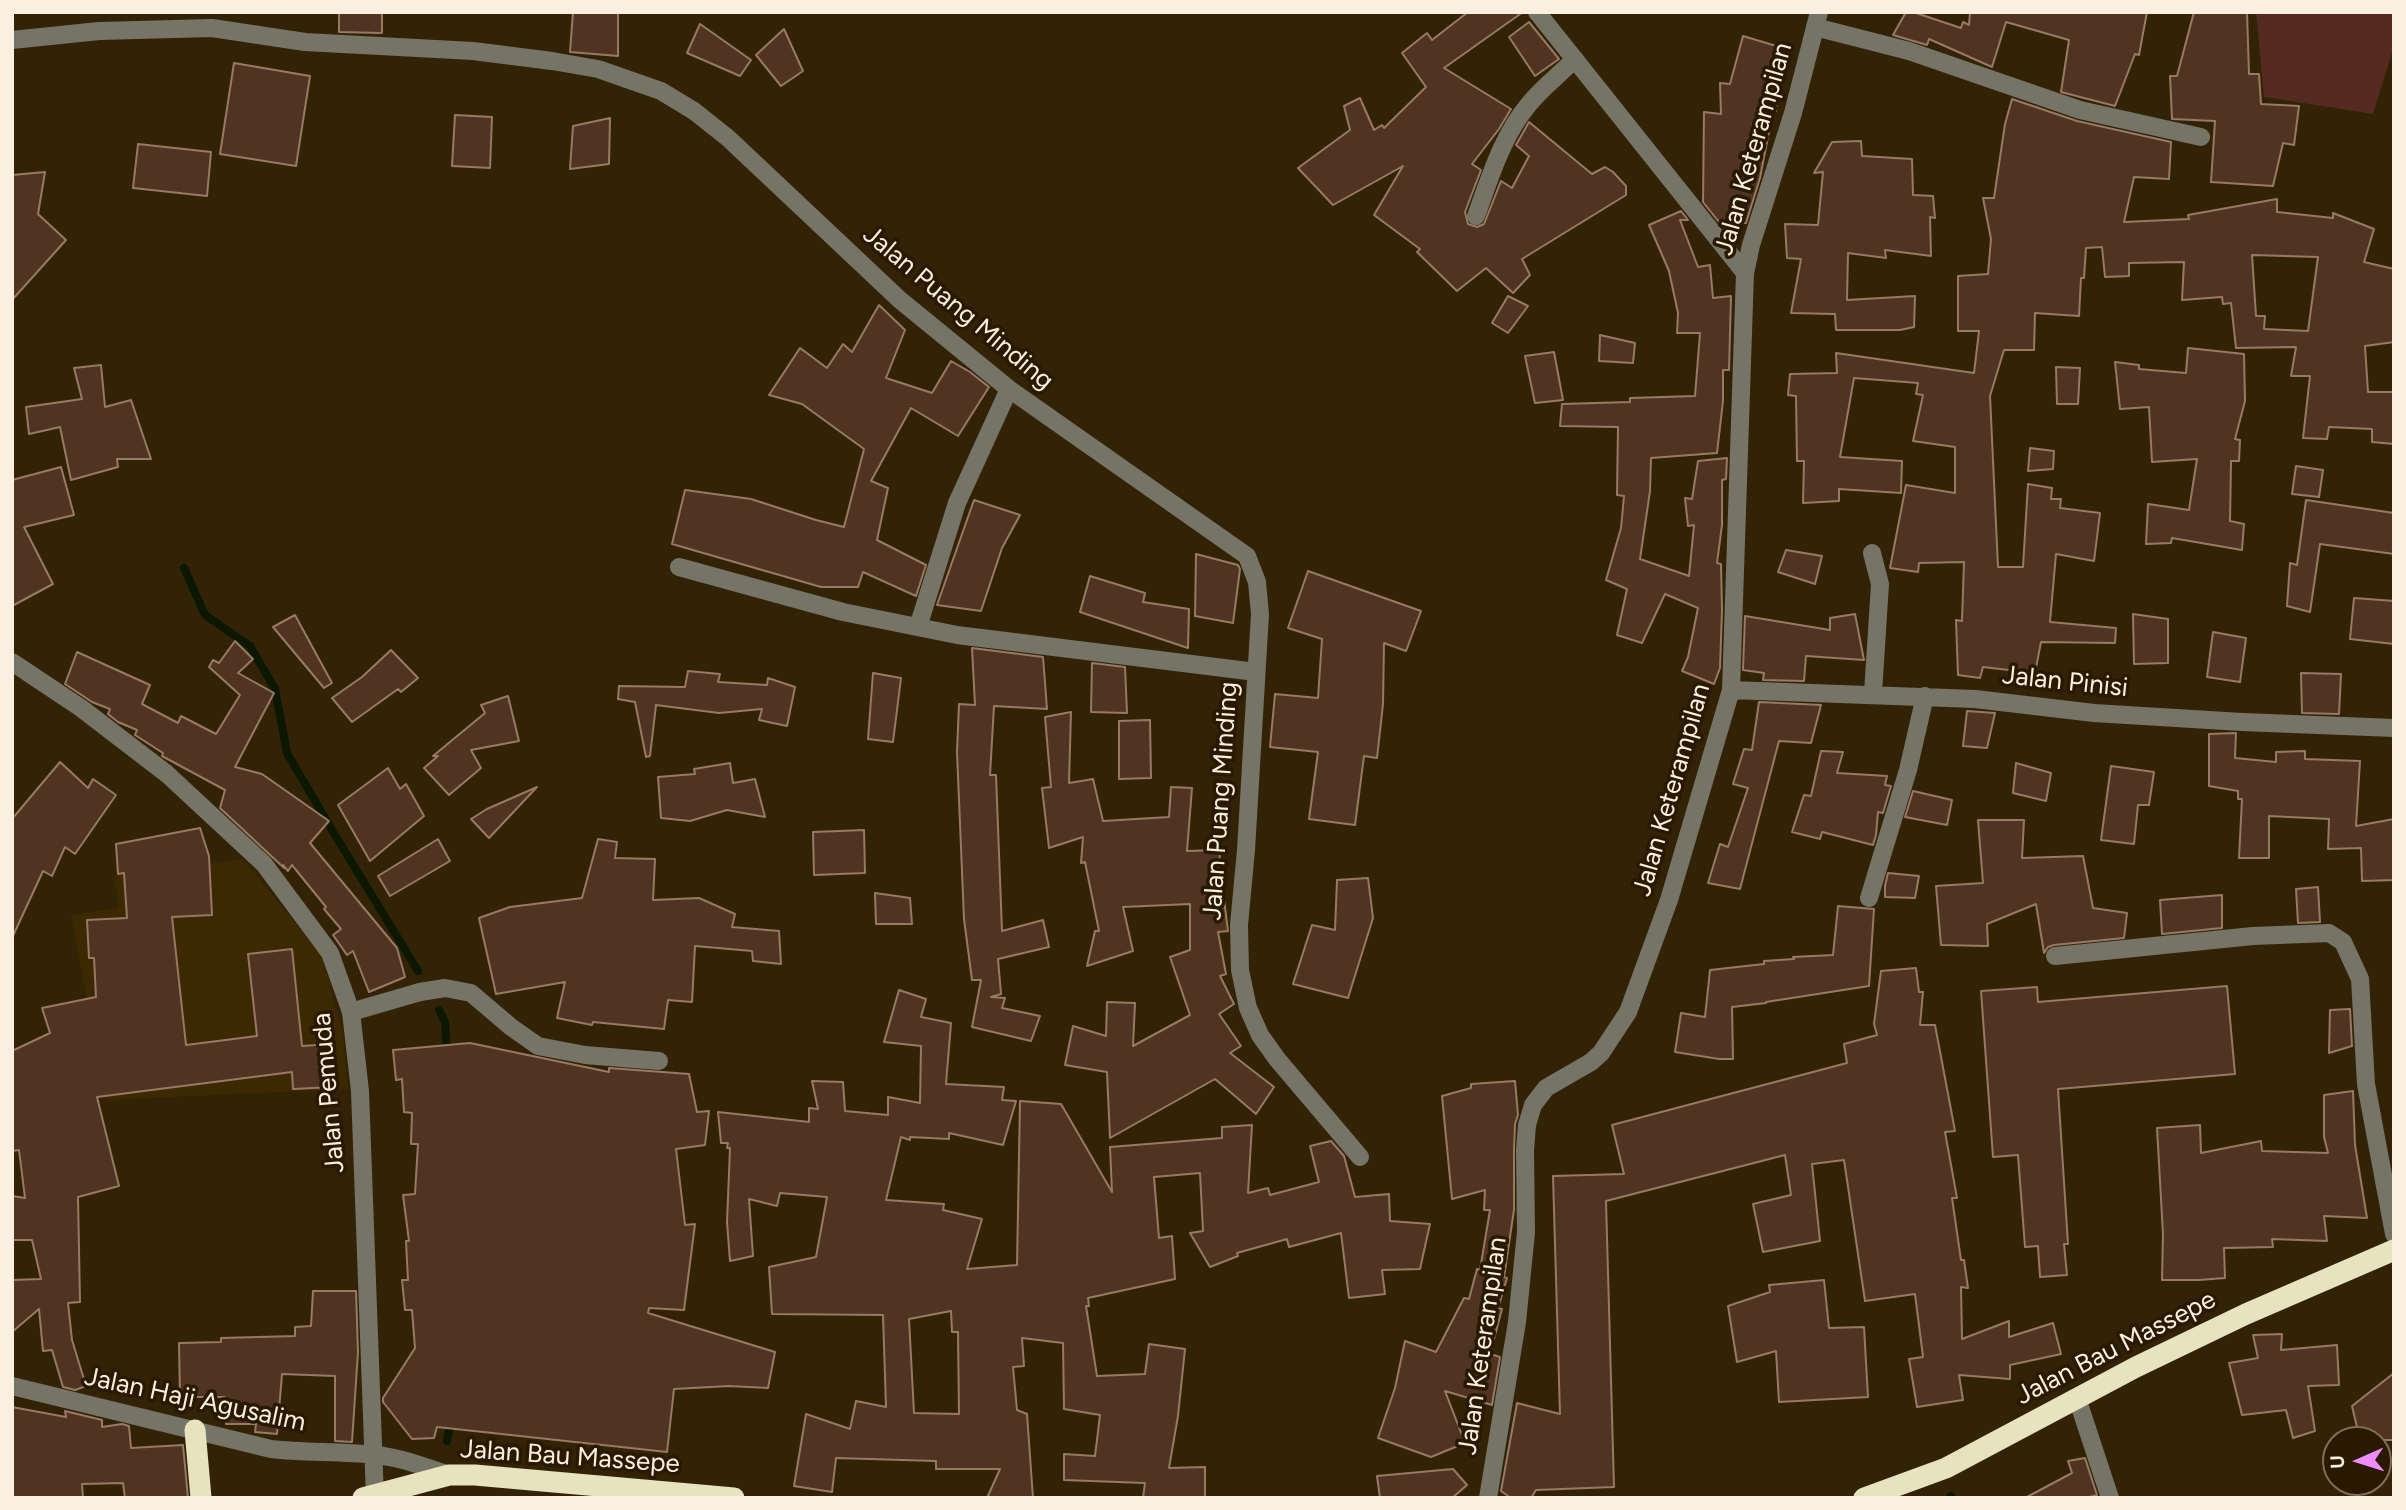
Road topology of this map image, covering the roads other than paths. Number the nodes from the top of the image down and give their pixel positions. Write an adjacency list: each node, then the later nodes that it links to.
1 (1537, 12): 4 (street)
2 (1817, 20): 5 (street); 7 (street, Jalan Keterampilan)
3 (12, 40): 8 (street, Jalan Puang Minding)
4 (1575, 59): 6 (street); 7 (street)
5 (2201, 137)
6 (1476, 216)
7 (1745, 272): 14 (street, Jalan Keterampilan)
8 (1009, 389): 11 (street); 13 (street, Jalan Puang Minding)
9 (1872, 553): 15 (street)
10 (679, 567): 11 (street)
11 (918, 627): 13 (street)
12 (12, 662): 20 (street, Jalan Pemuda)
13 (1256, 672): 22 (street, Jalan Puang Minding)
14 (1731, 690): 15 (street, Jalan Pinisi); 33 (street, Jalan Keterampilan)
15 (1873, 694): 16 (street, Jalan Pinisi)
16 (1925, 696): 17 (street, Jalan Pinisi); 18 (street)
17 (2394, 728)
18 (1869, 898)
19 (2055, 956): 23 (street)
20 (351, 1012): 21 (street); 28 (street, Jalan Pemuda)
21 (659, 1061)
22 (1360, 1157)
23 (2394, 1234)
24 (2394, 1250): 26 (highway, Jalan Bau Massepe)
25 (12, 1386): 27 (street, Jalan Haji Agusalim)
26 (2077, 1398): 34 (highway, Jalan Bau Massepe); 35 (street)
27 (194, 1430): 28 (street, Jalan Haji Agusalim); 31 (highway)
28 (374, 1454): 29 (street, Jalan Haji Agusalim); 30 (street, Jalan Pemuda)
29 (449, 1475): 30 (highway, Jalan Bau Massepe); 32 (highway, Jalan Bau Massepe)
30 (371, 1497)
31 (201, 1498)
32 (734, 1498)
33 (1488, 1498)
34 (1864, 1498)
35 (2110, 1498)

